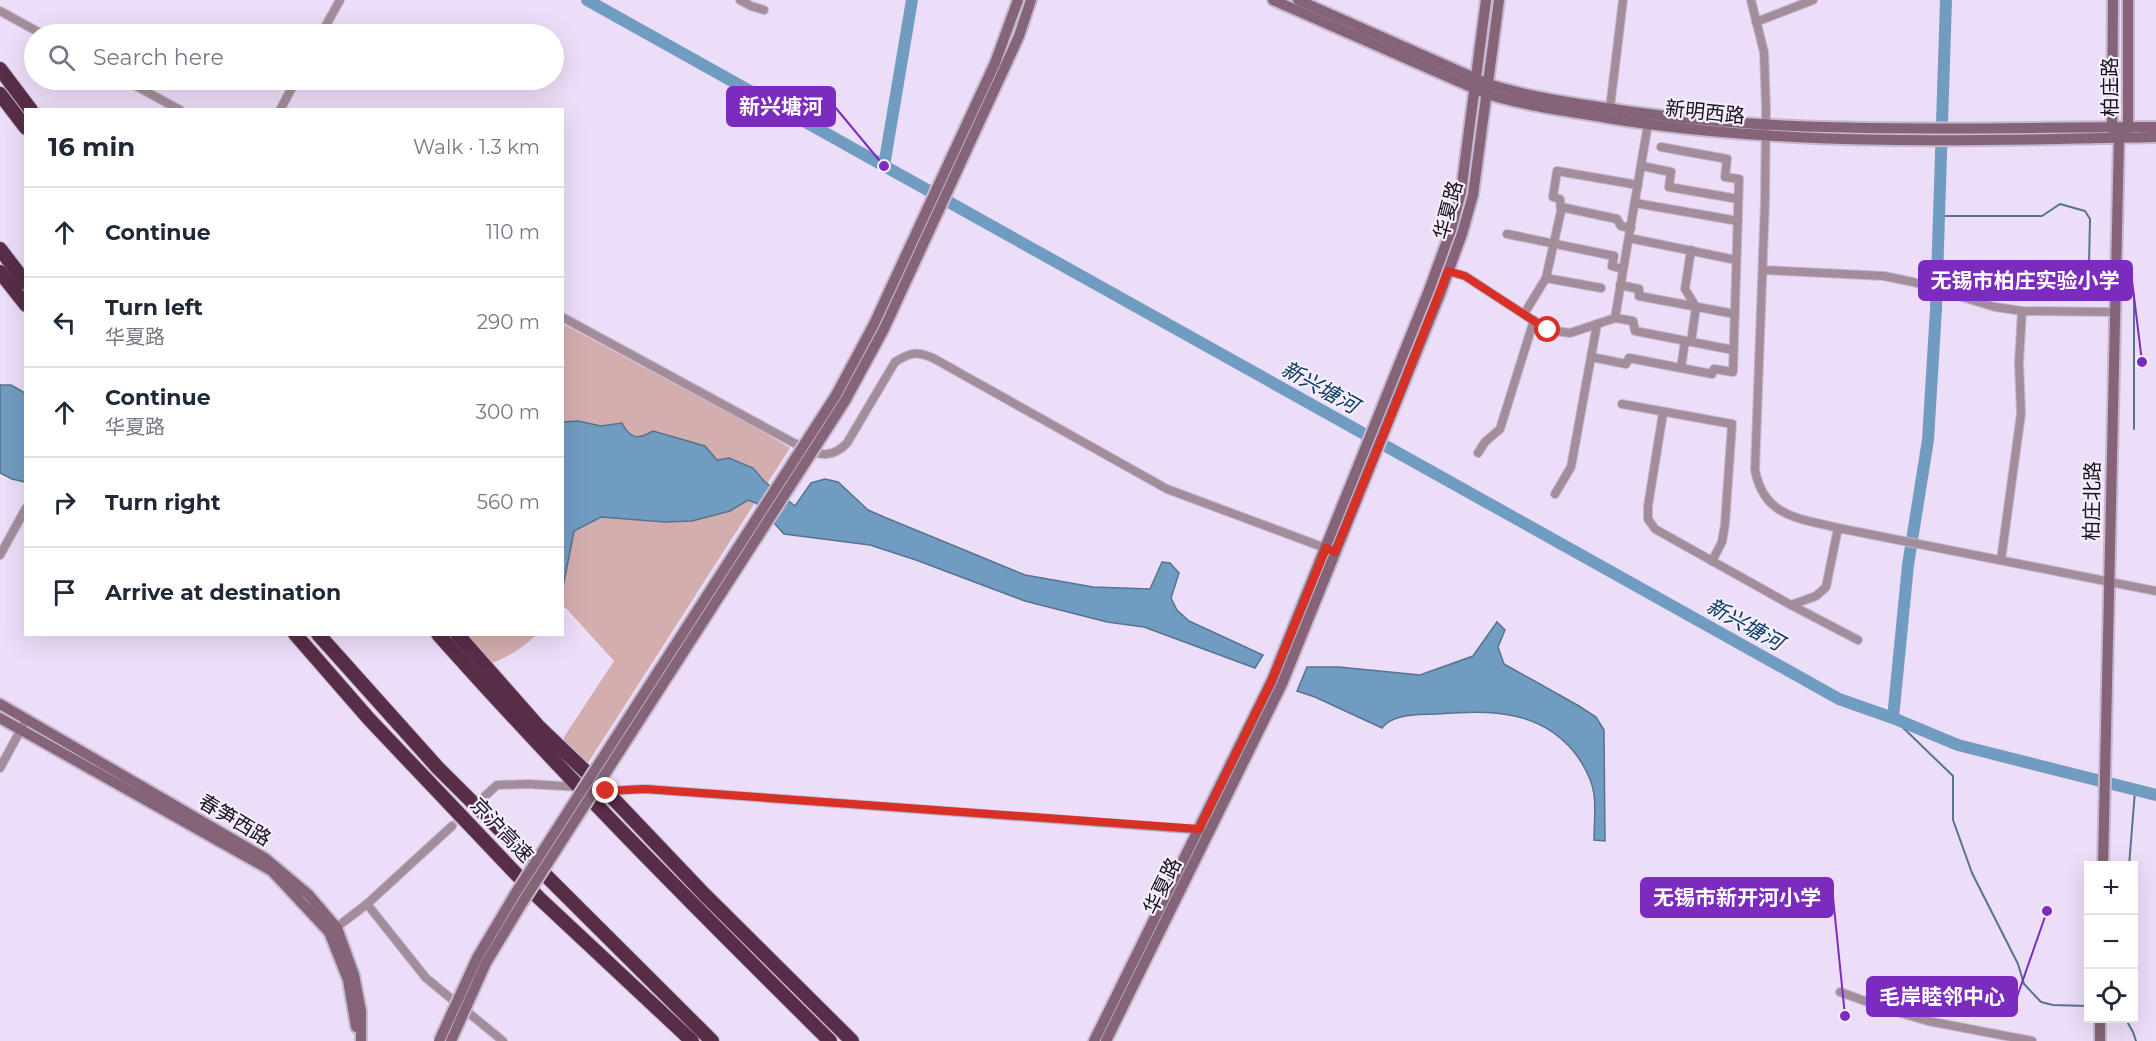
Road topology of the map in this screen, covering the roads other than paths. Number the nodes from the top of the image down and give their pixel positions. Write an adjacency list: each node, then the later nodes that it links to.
1 (340, 0): 18 (street)
2 (740, 0): 14 (street)
3 (1031, 0): 19 (street)
4 (1273, 0): 22 (street, 新明西路)
5 (1298, 0): 21 (street, 新明西路)
6 (1486, 0): 21 (street, 华夏路)
7 (1499, 0): 23 (street, 华夏路)
8 (1623, 0): 30 (street)
9 (1751, 0): 16 (street)
10 (1813, 0): 16 (street)
11 (2113, 0): 35 (street, 柏庄路)
12 (2128, 0): 33 (street, 柏庄路)
13 (1017, 1): 19 (street)
14 (764, 10)
15 (0, 11): 17 (street)
16 (1756, 22): 36 (street)
17 (24, 24)
18 (327, 24)
19 (1000, 66): 110 (street, bridge); 111 (street, bridge)
20 (0, 69): 27 (highway)
21 (1475, 78): 22 (street, 华夏路); 23 (street, 新明西路)
22 (1474, 89): 23 (street, 新明西路); 78 (street, 华夏路)
23 (1487, 89): 30 (street, 新明西路); 31 (street, 新明西路); 55 (street, 华夏路)
24 (143, 90): 28 (street)
25 (291, 90): 29 (street)
26 (0, 94): 32 (highway)
27 (29, 108)
28 (176, 108)
29 (281, 108)
30 (1610, 108): 36 (street, 新明西路)
31 (1648, 124): 36 (street, 新明西路); 41 (street)
32 (24, 125)
33 (2128, 127): 34 (street, 新明西路); 35 (street, 新明西路); 39 (street, 柏庄路)
34 (2156, 127)
35 (2112, 128): 37 (street, 新明西路); 39 (street, 柏庄路)
36 (1766, 130): 37 (street, 新明西路); 54 (street)
37 (1956, 134): 39 (street, 新明西路)
38 (2156, 137): 39 (street, 新明西路)
39 (2119, 138): 64 (street, 柏庄北路)
40 (1661, 147): 43 (street)
41 (1642, 166): 42 (street); 43 (street)
42 (1638, 185): 44 (street); 45 (street)
43 (1738, 200): 46 (street)
44 (1635, 203): 46 (street); 47 (street)
45 (1561, 207): 47 (street); 57 (street)
46 (1738, 221): 52 (street)
47 (1630, 228): 49 (street)
48 (1507, 234): 53 (street)
49 (1629, 238): 51 (street); 53 (street)
50 (0, 249): 58 (highway)
51 (1691, 250): 52 (street); 62 (street)
52 (1736, 260): 66 (street)
53 (1623, 269): 59 (street)
54 (1763, 270): 63 (street); 81 (street)
55 (1448, 271): 65 (street); 78 (street, 华夏路)
56 (0, 272): 61 (highway)
57 (1545, 278): 60 (street); 65 (street)
58 (24, 280)
59 (1620, 285): 62 (street); 68 (street)
60 (1601, 288)
61 (24, 302)
62 (1695, 307): 66 (street); 71 (street)
63 (2022, 311): 64 (street); 84 (street)
64 (2114, 312): 86 (street, 柏庄北路)
65 (1524, 314): 69 (street)
66 (1734, 314): 72 (street)
67 (564, 318): 82 (street)
68 (1615, 318): 70 (street); 71 (street)
69 (1534, 321): 70 (street); 77 (street)
70 (1597, 324): 73 (street)
71 (1688, 342): 72 (street); 74 (street)
72 (1733, 350): 74 (street)
73 (1591, 357): 74 (street); 79 (street)
74 (1682, 368)
75 (1622, 405): 76 (street)
76 (1663, 413): 85 (street); 85 (street)
77 (1478, 453)
78 (1365, 465): 82 (street, 华夏路)
79 (1555, 494)
80 (24, 512): 83 (street)
81 (1838, 528): 84 (street); 88 (street)
82 (1330, 550): 102 (street, 华夏路)
83 (0, 555)
84 (2001, 560): 86 (street)
85 (1712, 561): 88 (street)
86 (2108, 580): 87 (street); 103 (street, 柏庄北路)
87 (2156, 591)
88 (1791, 605): 93 (street)
89 (297, 636): 113 (highway, 京沪高速)
90 (320, 636): 114 (highway, 京沪高速)
91 (440, 636): 98 (highway)
92 (459, 636): 99 (highway)
93 (1858, 640)
94 (0, 704): 96 (street, 春笋西路)
95 (0, 718): 96 (street, 春笋西路)
96 (23, 724): 97 (street); 105 (street, 春笋西路)
97 (0, 768)
98 (579, 787): 99 (street); 100 (street); 115 (highway)
99 (606, 791): 102 (street); 116 (highway)
100 (485, 796)
101 (452, 826): 104 (street)
102 (1204, 831): 117 (street, 华夏路); 118 (street, 华夏路)
103 (2103, 861)
104 (367, 904): 105 (street); 112 (street)
105 (333, 930): 108 (street, 春笋西路); 109 (street, 春笋西路)
106 (1840, 992): 119 (street)
107 (2100, 1023): 120 (street)
108 (355, 1041)
109 (361, 1041)
110 (439, 1041)
111 (451, 1041)
112 (502, 1041)
113 (692, 1041)
114 (712, 1041)
115 (830, 1041)
116 (852, 1041)
117 (1094, 1041)
118 (1106, 1041)
119 (2032, 1041)
120 (2100, 1041)

